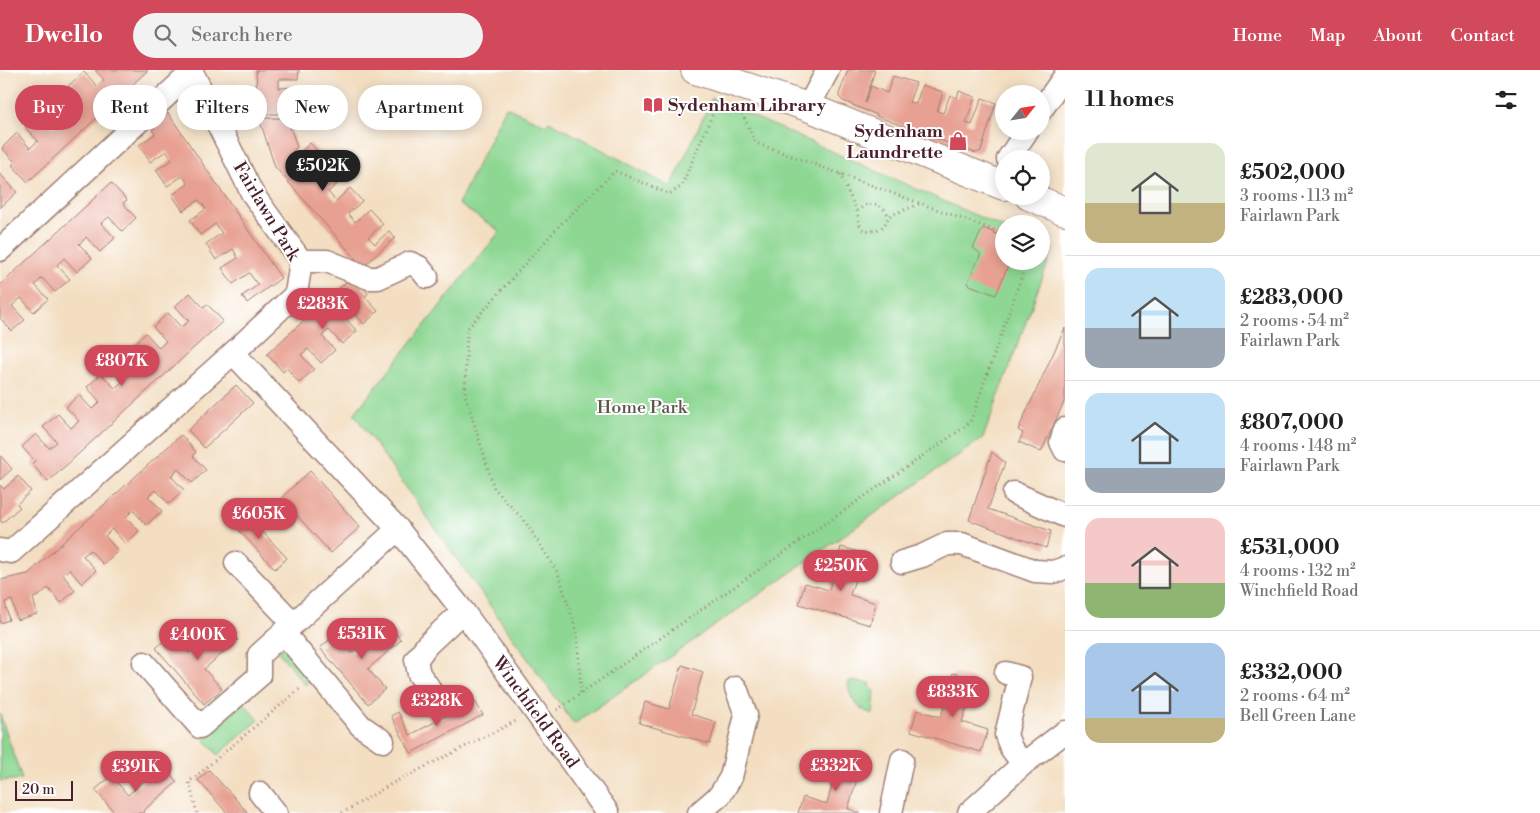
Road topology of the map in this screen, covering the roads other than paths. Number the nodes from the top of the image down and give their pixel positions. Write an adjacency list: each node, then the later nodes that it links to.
1 (695, 70): 6 (main road)
2 (828, 70): 6 (street)
3 (193, 71): 10 (street, Fairlawn Park); 11 (street, Fairlawn Park)
4 (1065, 76): 5 (street)
5 (1050, 97)
6 (808, 107): 7 (main road)
7 (995, 175)
8 (1050, 205): 9 (main road)
9 (1065, 211)
10 (0, 250)
11 (300, 261): 12 (street); 13 (street, Fairlawn Park)
12 (427, 277)
13 (233, 353): 18 (street, Winchfield Road); 19 (street, Fairlawn Park)
14 (1065, 429): 15 (street)
15 (1065, 450)
16 (1014, 493): 17 (street)
17 (1065, 516)
18 (398, 529): 23 (street, Winchfield Road); 24 (street)
19 (0, 550)
20 (902, 562): 22 (street)
21 (236, 563): 24 (street)
22 (1065, 568)
23 (463, 611): 27 (street); 35 (street, Winchfield Road)
24 (288, 628): 25 (street); 30 (street)
25 (144, 663)
26 (1006, 673): 32 (street)
27 (429, 688)
28 (736, 688): 36 (street)
29 (1065, 732): 32 (street)
30 (383, 741)
31 (902, 760): 37 (street)
32 (1023, 764): 38 (street)
33 (260, 793): 34 (street)
34 (276, 813)
35 (608, 813)
36 (700, 813)
37 (891, 813)
38 (969, 813)

